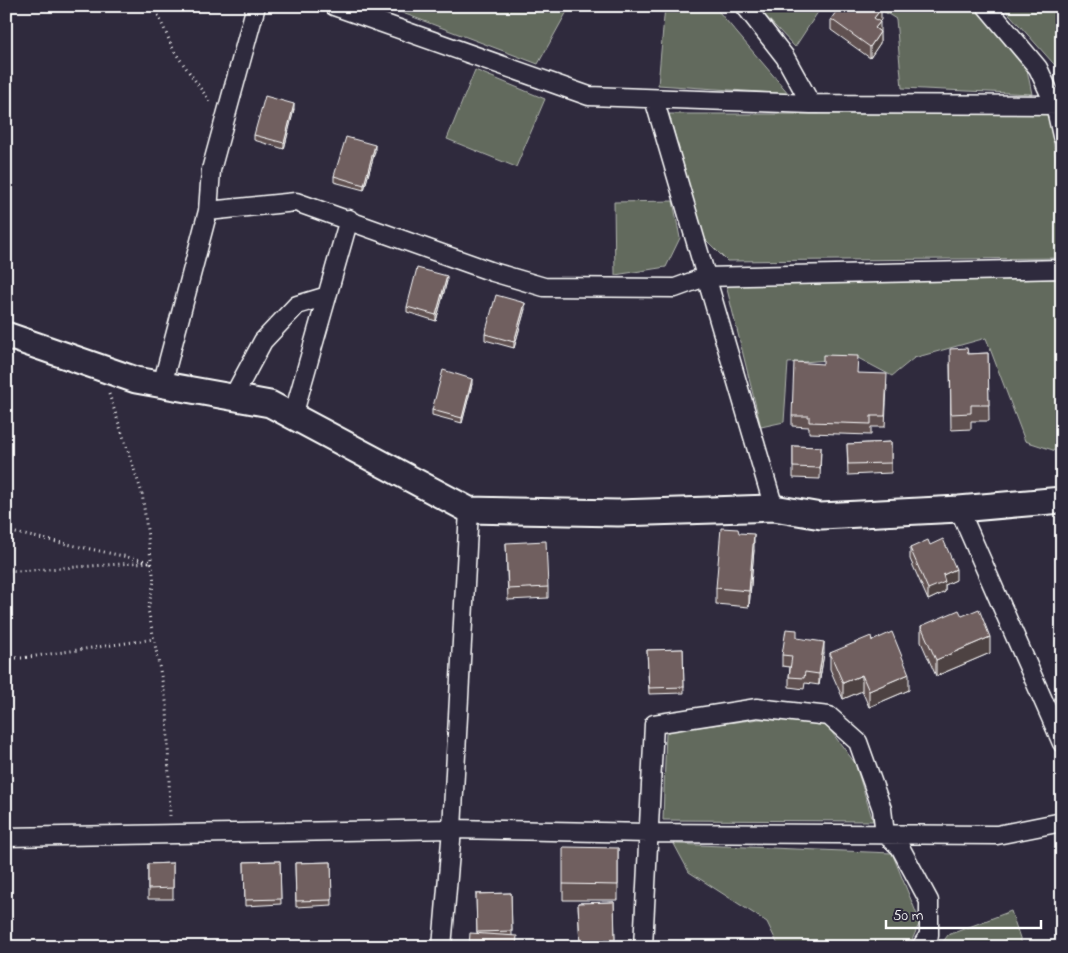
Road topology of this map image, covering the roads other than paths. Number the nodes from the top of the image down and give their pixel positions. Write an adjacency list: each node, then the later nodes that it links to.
1 (256, 6): 9 (street)
2 (334, 6): 5 (street)
3 (745, 6): 6 (street)
4 (986, 6): 7 (street)
5 (654, 99): 6 (street); 12 (street)
6 (811, 104): 7 (street)
7 (1059, 105): 8 (street)
8 (1062, 136)
9 (208, 212): 10 (street); 15 (street)
10 (349, 220): 12 (street); 13 (street)
11 (1062, 269): 12 (street)
12 (705, 277): 19 (street)
13 (327, 296): 16 (street); 17 (street)
14 (6, 335): 15 (street)
15 (162, 385): 16 (street)
16 (233, 397): 17 (street)
17 (293, 416): 21 (street)
18 (1062, 500): 20 (street)
19 (774, 508): 20 (street); 21 (street)
20 (959, 508): 22 (street)
21 (469, 510): 24 (street)
22 (1062, 743)
23 (1062, 822): 26 (street)
24 (452, 828): 25 (street); 27 (street); 28 (street)
25 (648, 832): 26 (street); 26 (street); 29 (street)
26 (885, 834): 30 (street)
27 (6, 837)
28 (442, 947)
29 (643, 947)
30 (920, 947)

